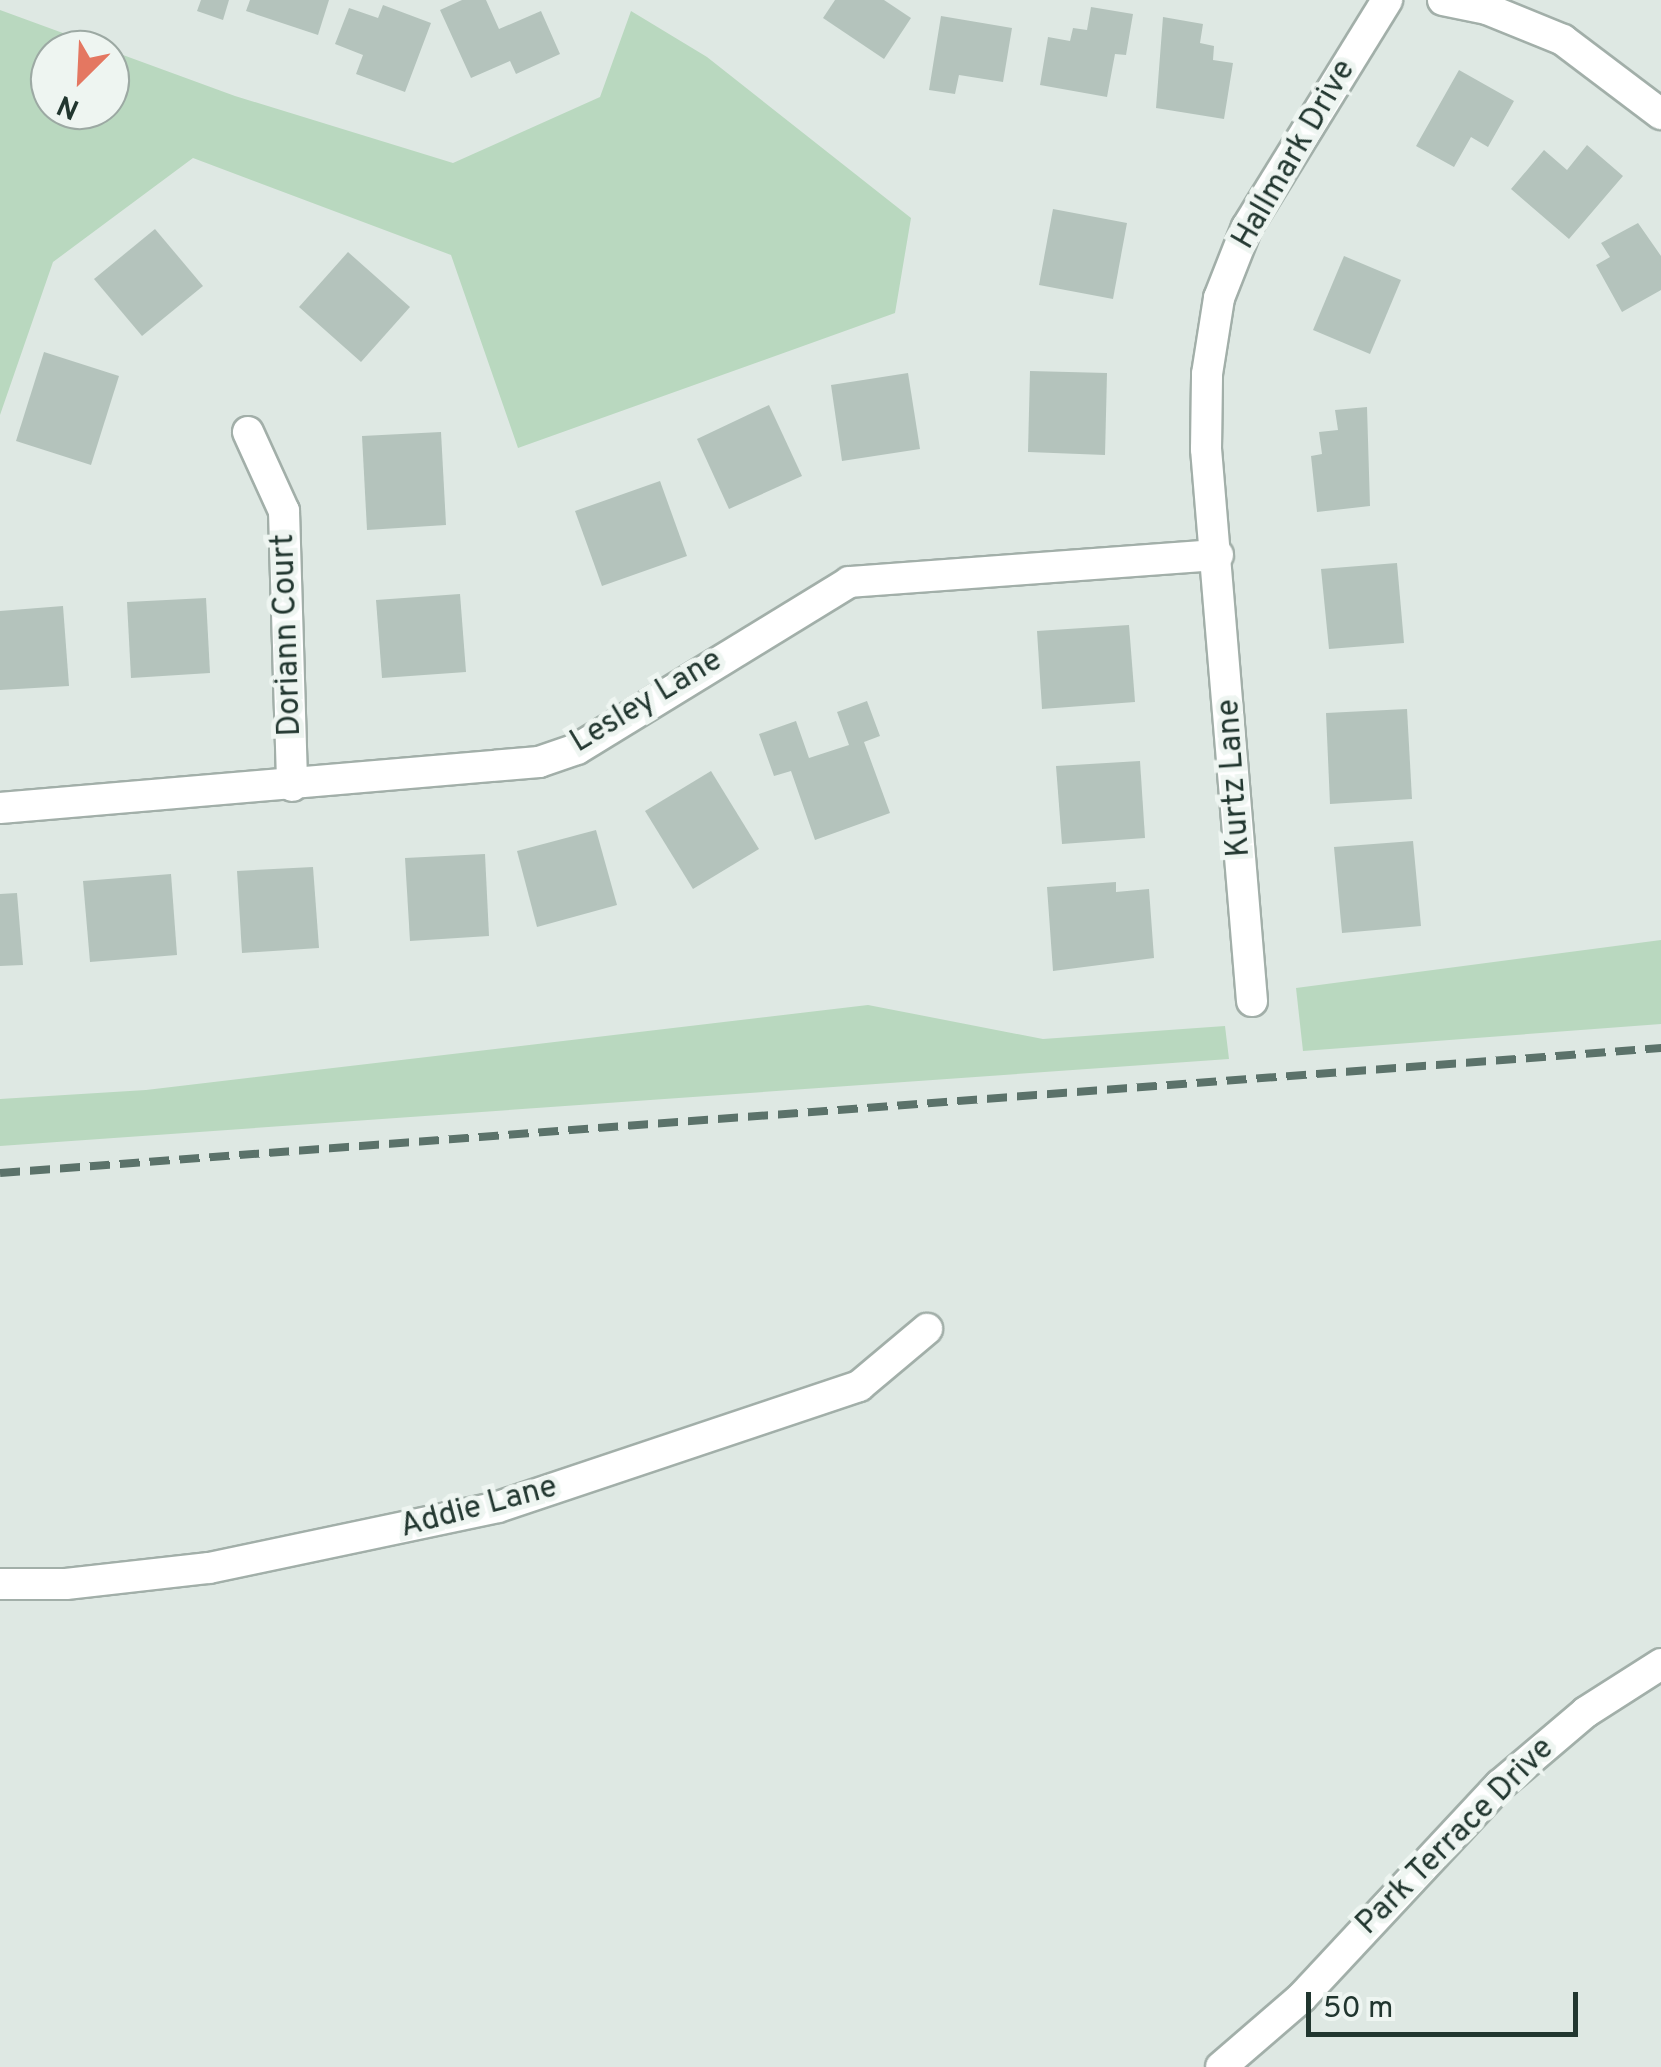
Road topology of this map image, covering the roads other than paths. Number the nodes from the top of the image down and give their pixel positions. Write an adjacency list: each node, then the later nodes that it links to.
1 (1387, 0): 5 (street, Hallmark Drive)
2 (1443, 0): 3 (street)
3 (1661, 114)
4 (248, 432): 6 (street, Doriann Court)
5 (1218, 555): 6 (street, Lesley Lane); 8 (street, Kurtz Lane)
6 (292, 786): 7 (street, Lesley Lane)
7 (0, 808)
8 (1252, 1001)
9 (927, 1330): 10 (street, Addie Lane)
10 (0, 1584)
11 (1661, 1664): 12 (street, Park Terrace Drive)
12 (1220, 2067)

